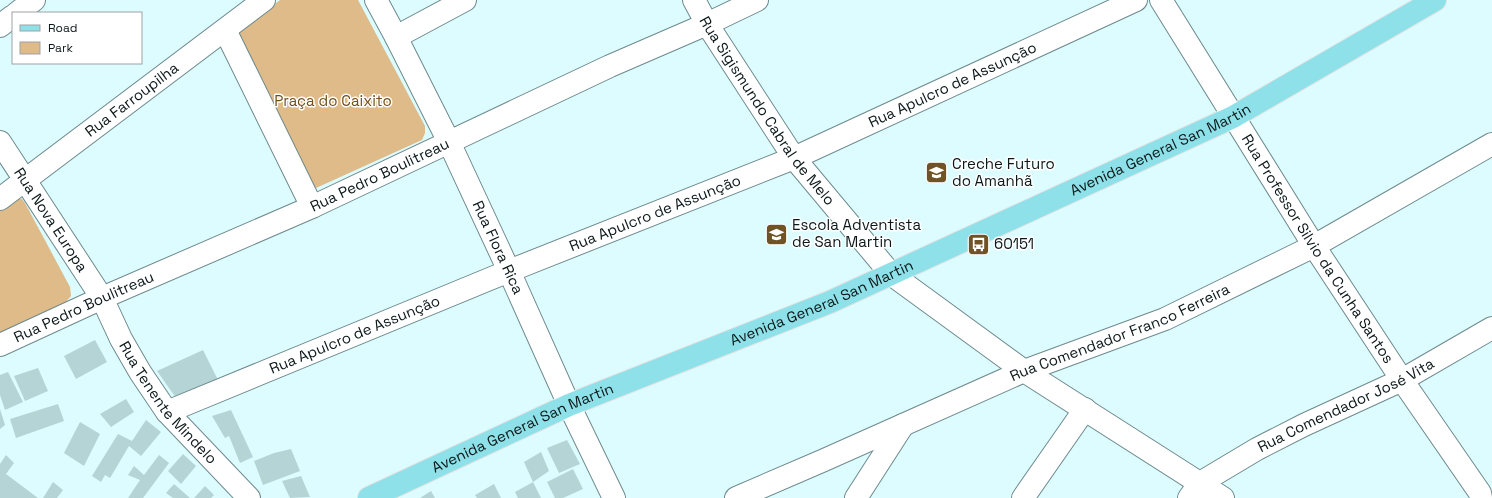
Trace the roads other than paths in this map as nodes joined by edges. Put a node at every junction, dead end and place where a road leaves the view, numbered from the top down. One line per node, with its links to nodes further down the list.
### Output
1 (34, 0): 10 (street)
2 (264, 0): 14 (street, Rua Farroupilha)
3 (376, 0): 15 (street, Rua Flora Rica)
4 (465, 0): 15 (street)
5 (694, 0): 12 (street, Rua Sigismundo Cabral de Melo)
6 (757, 0): 12 (street, Rua Pedro Boulitreau)
7 (1136, 0): 20 (street, Rua Apulcro de Assunção)
8 (1161, 0): 16 (street, Rua Professor Silvio da Cunha Santos)
9 (1435, 0): 16 (main road, Avenida General San Martin)
10 (18, 12)
11 (12, 17): 13 (street)
12 (707, 24): 18 (street, Rua Pedro Boulitreau); 20 (street, Rua Sigismundo Cabral de Melo)
13 (0, 26)
14 (225, 30): 21 (street, Rua Farroupilha); 23 (street)
15 (396, 37): 18 (street, Rua Flora Rica)
16 (1233, 117): 24 (street, Rua Professor Silvio da Cunha Santos); 26 (main road, Avenida General San Martin)
17 (0, 142): 21 (street, Rua Nova Europa)
18 (449, 142): 23 (street, Rua Pedro Boulitreau); 25 (street, Rua Flora Rica)
19 (1492, 144): 24 (street, Rua Comendador Franco Ferreira)
20 (794, 158): 25 (street, Rua Apulcro de Assunção); 26 (street, Rua Sigismundo Cabral de Melo)
21 (26, 179): 22 (street, Rua Farroupilha); 27 (street, Rua Nova Europa)
22 (0, 200)
23 (312, 207): 27 (street, Rua Pedro Boulitreau)
24 (1314, 246): 30 (street, Rua Comendador Franco Ferreira); 31 (street, Rua Professor Silvio da Cunha Santos)
25 (509, 271): 32 (street, Rua Flora Rica); 34 (street, Rua Apulcro de Assunção)
26 (891, 274): 30 (street, Rua Sigismundo Cabral de Melo); 32 (main road, Avenida General San Martin)
27 (102, 298): 29 (street, Rua Pedro Boulitreau); 34 (street, Rua Tenente Mindelo)
28 (1492, 328): 31 (street, Rua Comendador José Vita)
29 (0, 345)
30 (1024, 371): 33 (street, Rua Sigismundo Cabral de Melo); 35 (street, Rua Comendador Franco Ferreira)
31 (1402, 380): 36 (street, Rua Comendador José Vita); 37 (street, Rua Professor Silvio da Cunha Santos)
32 (569, 405): 39 (main road, Avenida General San Martin); 40 (street, Rua Flora Rica)
33 (1085, 409): 36 (street, Rua Sigismundo Cabral de Melo); 43 (street)
34 (167, 412): 38 (street, Rua Tenente Mindelo)
35 (902, 425): 41 (street, Rua Comendador Franco Ferreira); 42 (street)
36 (1195, 490): 44 (street, Rua Sigismundo Cabral de Melo)
37 (1481, 494)
38 (249, 498)
39 (369, 498)
40 (614, 498)
41 (736, 498)
42 (856, 498)
43 (1023, 498)
44 (1223, 498)

